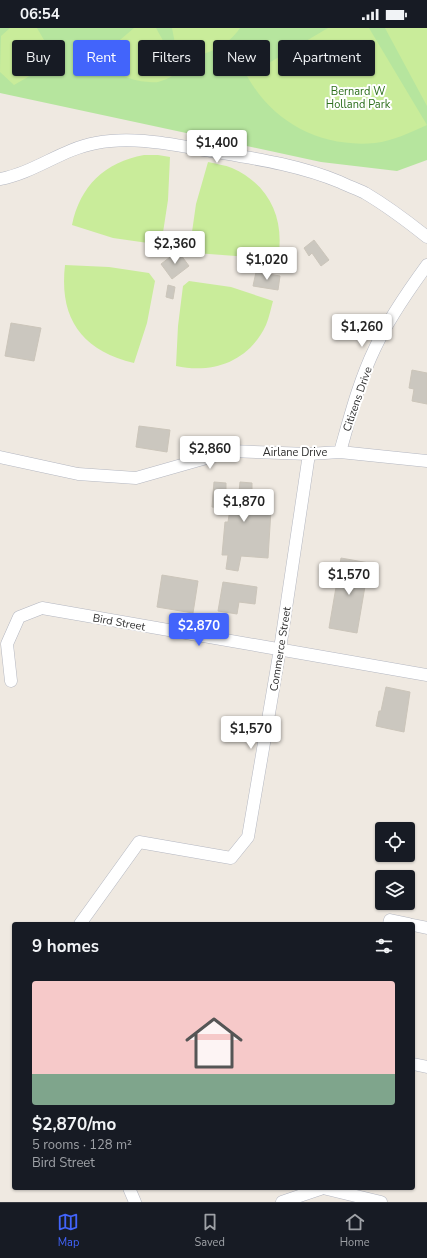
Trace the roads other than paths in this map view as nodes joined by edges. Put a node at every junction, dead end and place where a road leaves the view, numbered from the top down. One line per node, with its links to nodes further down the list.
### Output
1 (0, 179): 2 (street)
2 (427, 237)
3 (427, 265): 4 (street, Citizens Drive)
4 (340, 452): 5 (street, Airlane Drive); 7 (street, Airlane Drive)
5 (309, 454): 6 (street, Airlane Drive); 8 (street, Commerce Street)
6 (0, 457)
7 (427, 461)
8 (280, 649): 9 (street, Bird Street); 10 (street, Bird Street); 11 (street, Commerce Street)
9 (427, 675)
10 (11, 681)
11 (81, 922)
12 (390, 922): 13 (street)
13 (400, 922)
14 (415, 925): 15 (street)
15 (427, 928)
16 (415, 1064): 17 (street)
17 (427, 1067)
18 (130, 1190): 21 (street)
19 (318, 1190): 22 (street)
20 (332, 1190): 23 (street)
21 (135, 1202)
22 (282, 1202)
23 (377, 1202)

